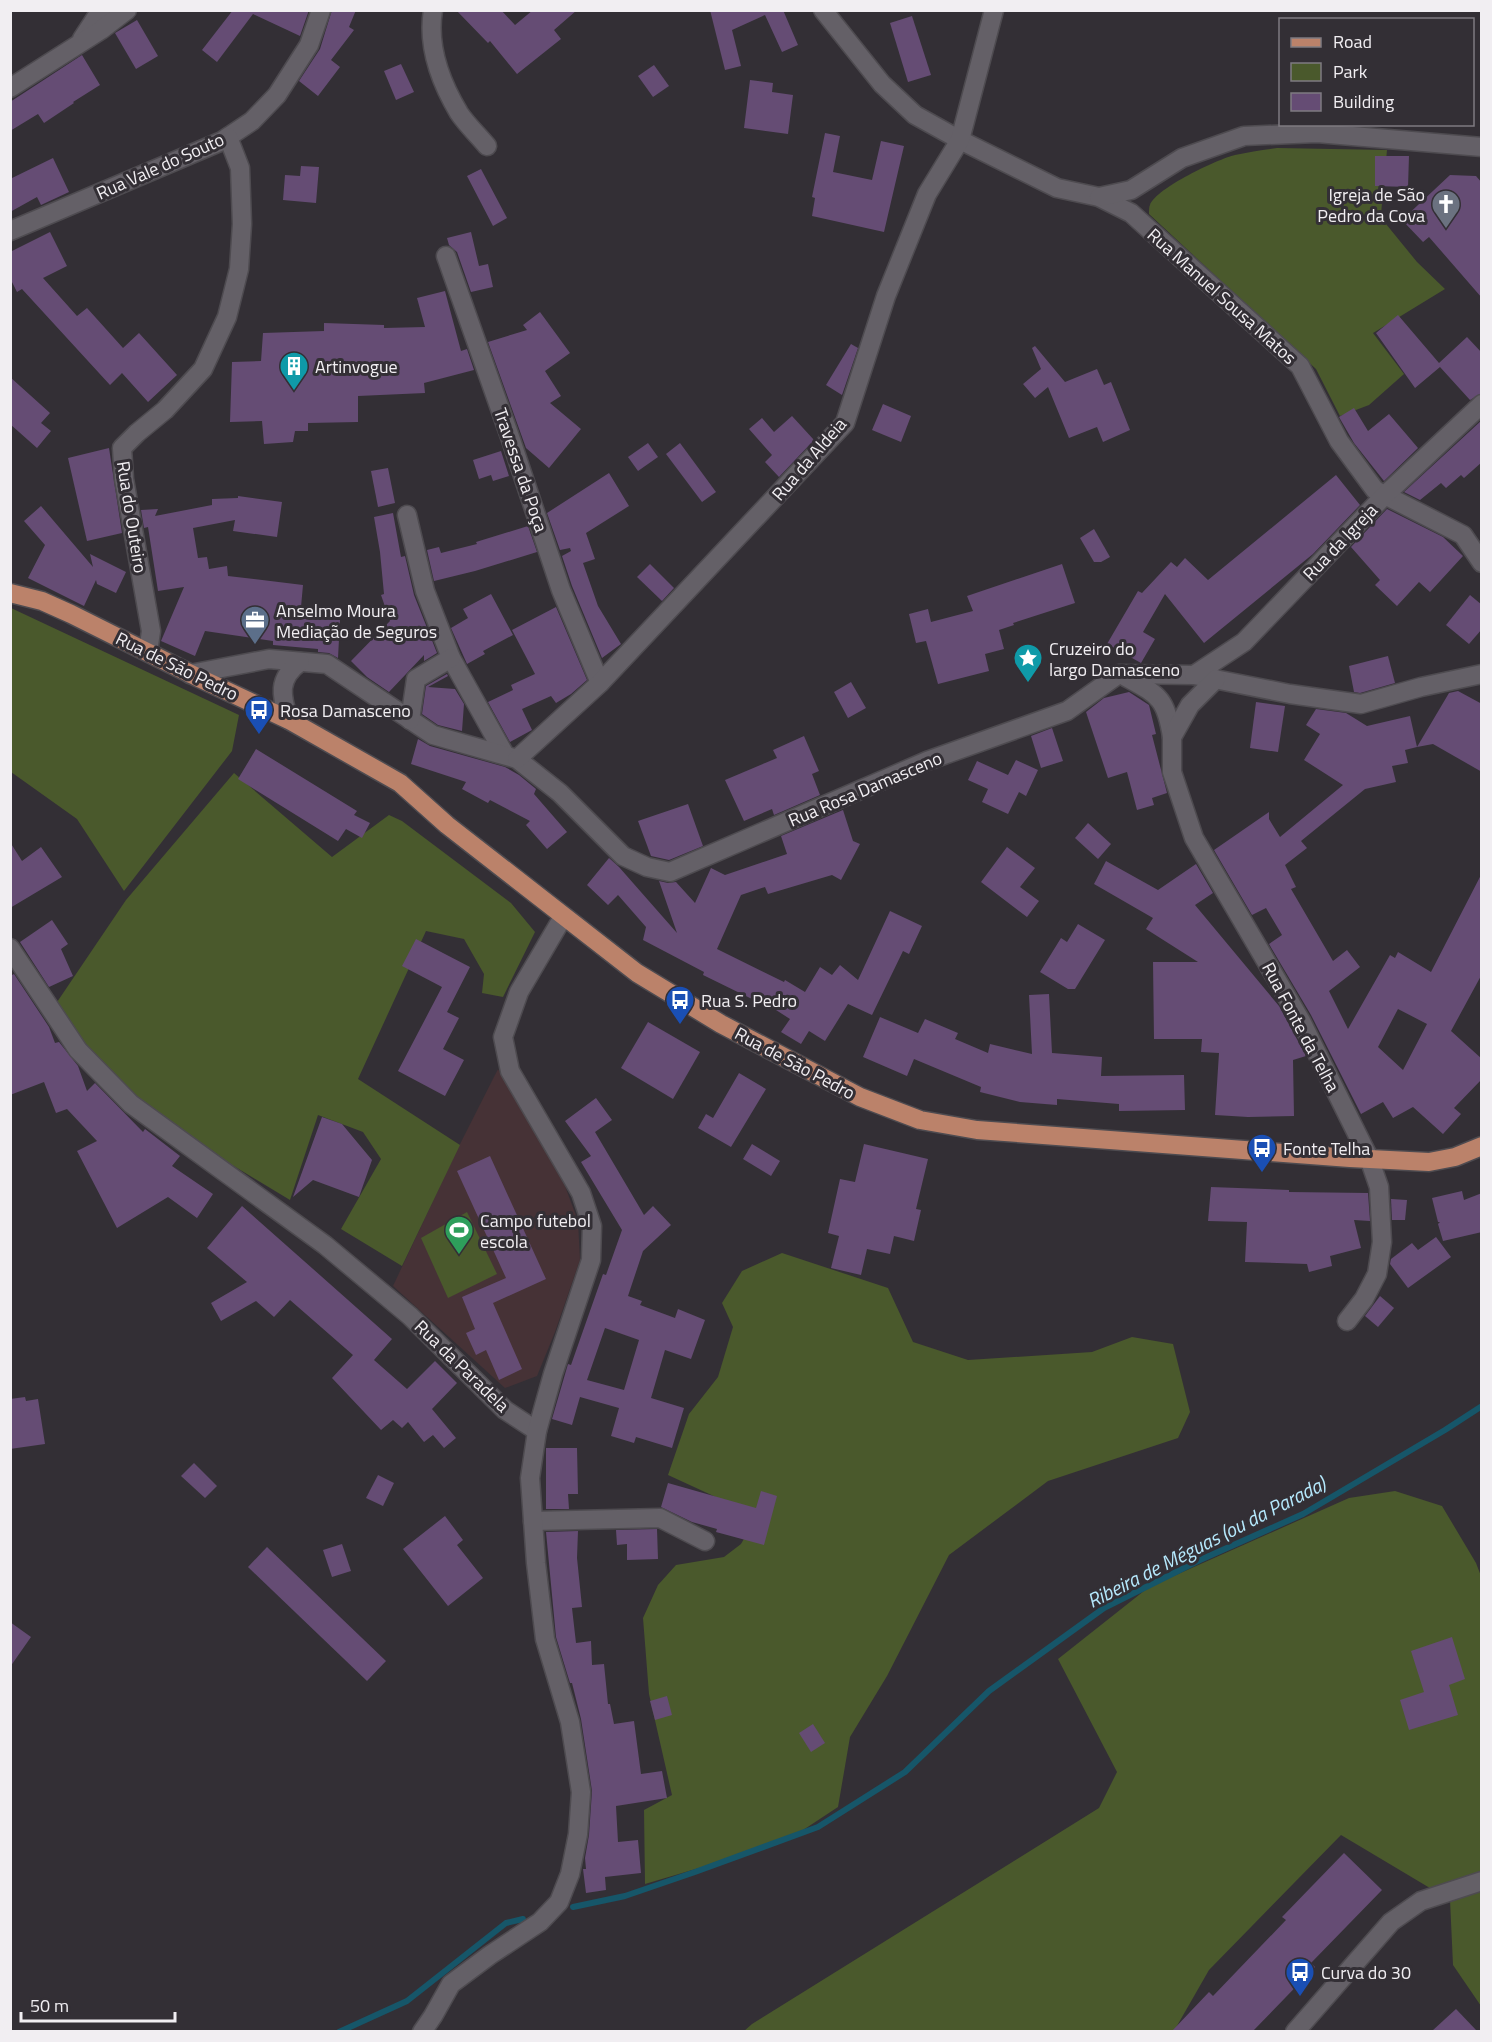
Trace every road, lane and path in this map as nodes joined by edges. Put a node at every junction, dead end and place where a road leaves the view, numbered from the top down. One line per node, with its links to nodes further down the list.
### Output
1 (101, 10): 7 (street)
2 (127, 10): 7 (street)
3 (321, 10): 9 (street, Rua Vale do Souto)
4 (433, 10): 11 (street)
5 (823, 10): 10 (street, Rua Manuel Sousa Matos)
6 (994, 10): 10 (street, Rua da Aldeia)
7 (78, 45): 8 (street)
8 (10, 88)
9 (228, 137): 14 (street, Rua Vale do Souto); 21 (street, Rua do Outeiro)
10 (960, 140): 13 (street, Rua Manuel Sousa Matos); 29 (street, Rua da Aldeia)
11 (487, 146)
12 (1482, 147): 13 (street)
13 (1098, 197): 17 (street, Rua Manuel Sousa Matos)
14 (10, 231)
15 (446, 256): 29 (street, Travessa da Poça)
16 (1482, 404): 17 (street, Rua da Igreja)
17 (1385, 495): 19 (street, Rua Manuel Sousa Matos); 27 (street, Rua da Igreja)
18 (407, 515): 22 (street)
19 (1482, 563)
20 (10, 593): 21 (main road, Rua de São Pedro)
21 (148, 652): 24 (main road, Rua de São Pedro)
22 (452, 658): 31 (street); 33 (street)
23 (300, 662): 24 (street, Rua Rosa Damasceno); 30 (street); 31 (street, Rua Rosa Damasceno)
24 (190, 674): 30 (main road, Rua de São Pedro)
25 (1119, 674): 27 (street); 32 (street, Rua Fonte da Telha); 33 (street, Rua Rosa Damasceno)
26 (1482, 674): 28 (street)
27 (1194, 675): 28 (street)
28 (1216, 679): 32 (street, Rua Fonte da Telha)
29 (600, 683): 33 (street, Rua da Aldeia)
30 (289, 720): 34 (main road, Rua de São Pedro)
31 (410, 720): 33 (street, Rua Rosa Damasceno)
32 (1172, 737): 37 (street, Rua Fonte da Telha)
33 (511, 757)
34 (563, 917): 37 (main road, Rua de São Pedro); 39 (street)
35 (10, 948): 39 (street, Rua da Paradela)
36 (1482, 1146): 37 (main road, Rua de São Pedro)
37 (1369, 1158): 38 (street, Rua Fonte da Telha)
38 (1347, 1321)
39 (537, 1431): 40 (street)
40 (533, 1521): 41 (street); 43 (street)
41 (705, 1541)
42 (1482, 1881): 44 (street)
43 (422, 2031)
44 (1295, 2031)

